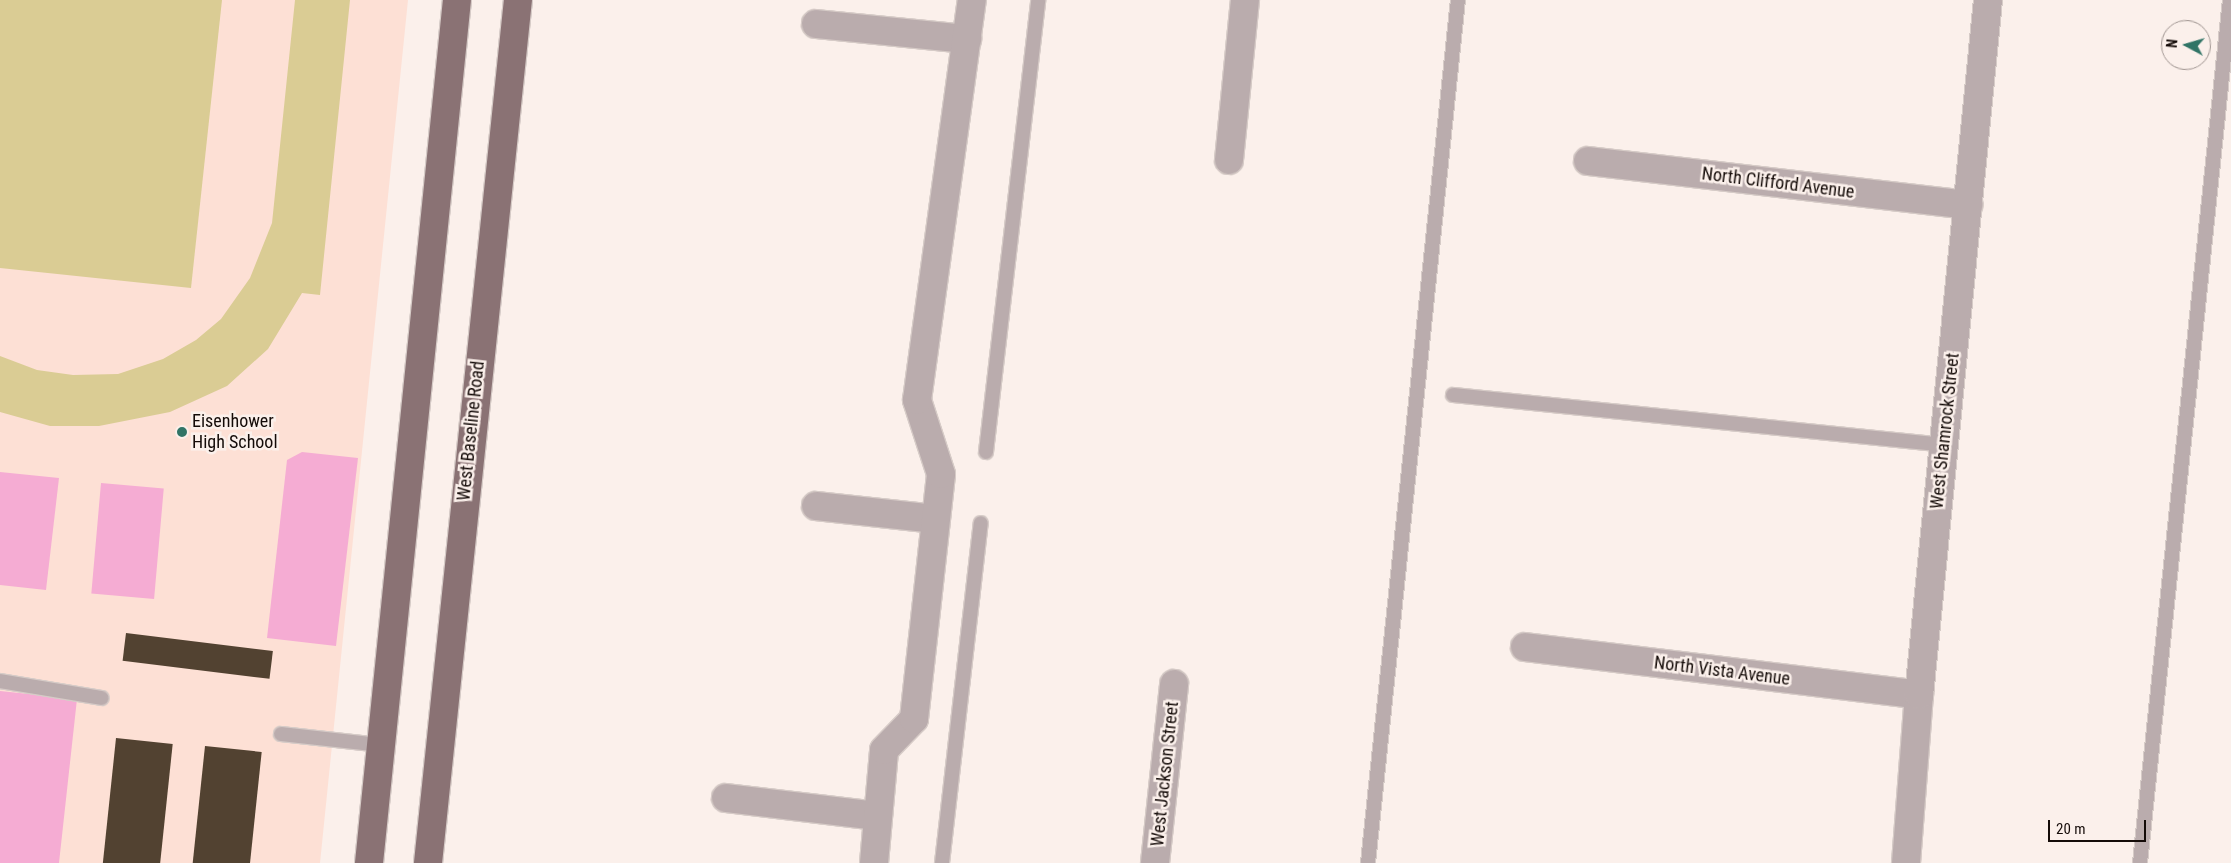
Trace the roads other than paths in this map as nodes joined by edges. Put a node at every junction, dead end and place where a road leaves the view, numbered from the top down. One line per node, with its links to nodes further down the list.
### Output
1 (458, 0): 26 (main road)
2 (518, 0): 30 (main road, West Baseline Road)
3 (972, 0): 10 (street)
4 (1038, 0): 16 (lane)
5 (1245, 0): 11 (street)
6 (1458, 0): 34 (lane)
7 (1988, 0): 13 (street, West Shamrock Street)
8 (2230, 0): 36 (lane)
9 (816, 24): 10 (street)
10 (967, 38): 18 (street)
11 (1228, 160)
12 (1588, 161): 13 (street, North Clifford Avenue)
13 (1968, 205): 15 (street, West Shamrock Street)
14 (1453, 395): 15 (lane)
15 (1944, 445): 23 (street, West Shamrock Street)
16 (986, 452)
17 (816, 506): 18 (street)
18 (935, 519): 28 (street)
19 (981, 523): 32 (lane)
20 (1525, 647): 23 (street, North Vista Avenue)
21 (0, 681): 24 (lane)
22 (1174, 684): 33 (street, West Jackson Street)
23 (1919, 695): 35 (street, West Shamrock Street)
24 (102, 698)
25 (281, 734): 26 (lane)
26 (381, 745): 29 (main road)
27 (726, 798): 28 (street)
28 (878, 816): 31 (street)
29 (369, 863)
30 (428, 863)
31 (874, 863)
32 (942, 863)
33 (1155, 863)
34 (1368, 863)
35 (1906, 863)
36 (2140, 863)

